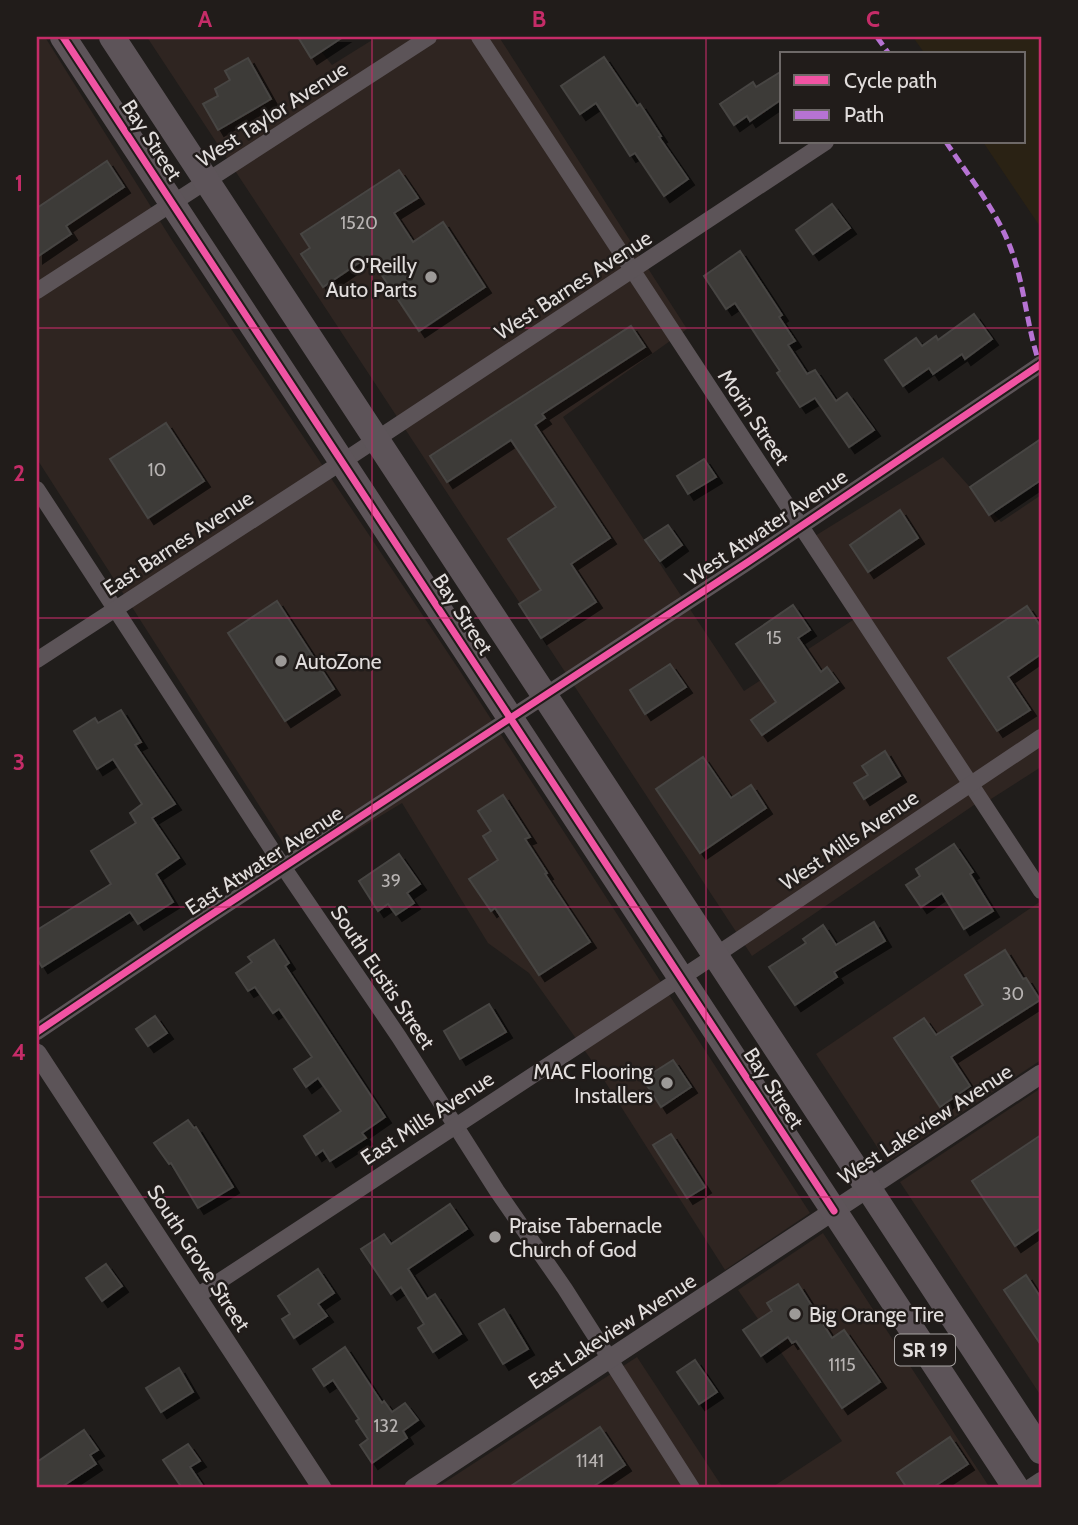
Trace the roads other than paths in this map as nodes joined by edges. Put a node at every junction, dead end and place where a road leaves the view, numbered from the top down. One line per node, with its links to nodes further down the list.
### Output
1 (63, 37): 7 (main road, Bay Street / SR 19)
2 (112, 37): 6 (main road, Bay Street / SR 19)
3 (429, 37): 6 (street, West Taylor Avenue)
4 (479, 37): 8 (street, Morin Street)
5 (823, 144): 8 (street, West Barnes Avenue)
6 (206, 181): 7 (street, West Taylor Avenue); 11 (main road, Bay Street / SR 19)
7 (172, 203): 9 (street, West Taylor Avenue); 12 (main road, Bay Street / SR 19)
8 (632, 271): 11 (street, West Barnes Avenue); 14 (street, Morin Street)
9 (37, 291)
10 (1041, 364): 14 (street, West Atwater Avenue)
11 (376, 439): 12 (street, West Barnes Avenue); 17 (main road, Bay Street / SR 19)
12 (342, 462): 15 (street, East Barnes Avenue); 18 (main road, Bay Street / SR 19)
13 (37, 489): 15 (street, South Eustis Street)
14 (800, 525): 17 (street, West Atwater Avenue); 20 (street, Morin Street)
15 (114, 608): 16 (street, East Barnes Avenue); 21 (street, South Eustis Street)
16 (37, 660)
17 (545, 696): 18 (street, West Atwater Avenue); 23 (main road, Bay Street / SR 19)
18 (511, 719): 21 (street, East Atwater Avenue); 24 (main road, Bay Street / SR 19)
19 (1041, 737): 20 (street, West Mills Avenue)
20 (972, 783): 22 (street, Morin Street); 23 (street, West Mills Avenue)
21 (284, 868): 25 (street, East Atwater Avenue); 28 (street, South Eustis Street)
22 (1041, 891)
23 (716, 955): 24 (street, West Mills Avenue); 29 (main road, Bay Street / SR 19)
24 (681, 978): 28 (street, East Mills Avenue); 30 (main road, Bay Street / SR 19)
25 (37, 1032)
26 (37, 1053): 31 (street, South Grove Street)
27 (1041, 1074): 29 (street, West Lakeview Avenue)
28 (455, 1125): 31 (street, East Mills Avenue); 32 (street, South Eustis Street)
29 (868, 1189): 30 (street, West Lakeview Avenue); 33 (main road, Bay Street / SR 19)
30 (834, 1211): 32 (street, East Lakeview Avenue); 38 (main road, Bay Street / SR 19)
31 (197, 1296): 35 (street, South Grove Street)
32 (611, 1360): 36 (street, East Lakeview Avenue); 37 (street, South Eustis Street)
33 (1041, 1451)
34 (1041, 1480): 39 (street)
35 (323, 1488)
36 (414, 1488)
37 (692, 1488)
38 (1016, 1488)
39 (1029, 1488)

